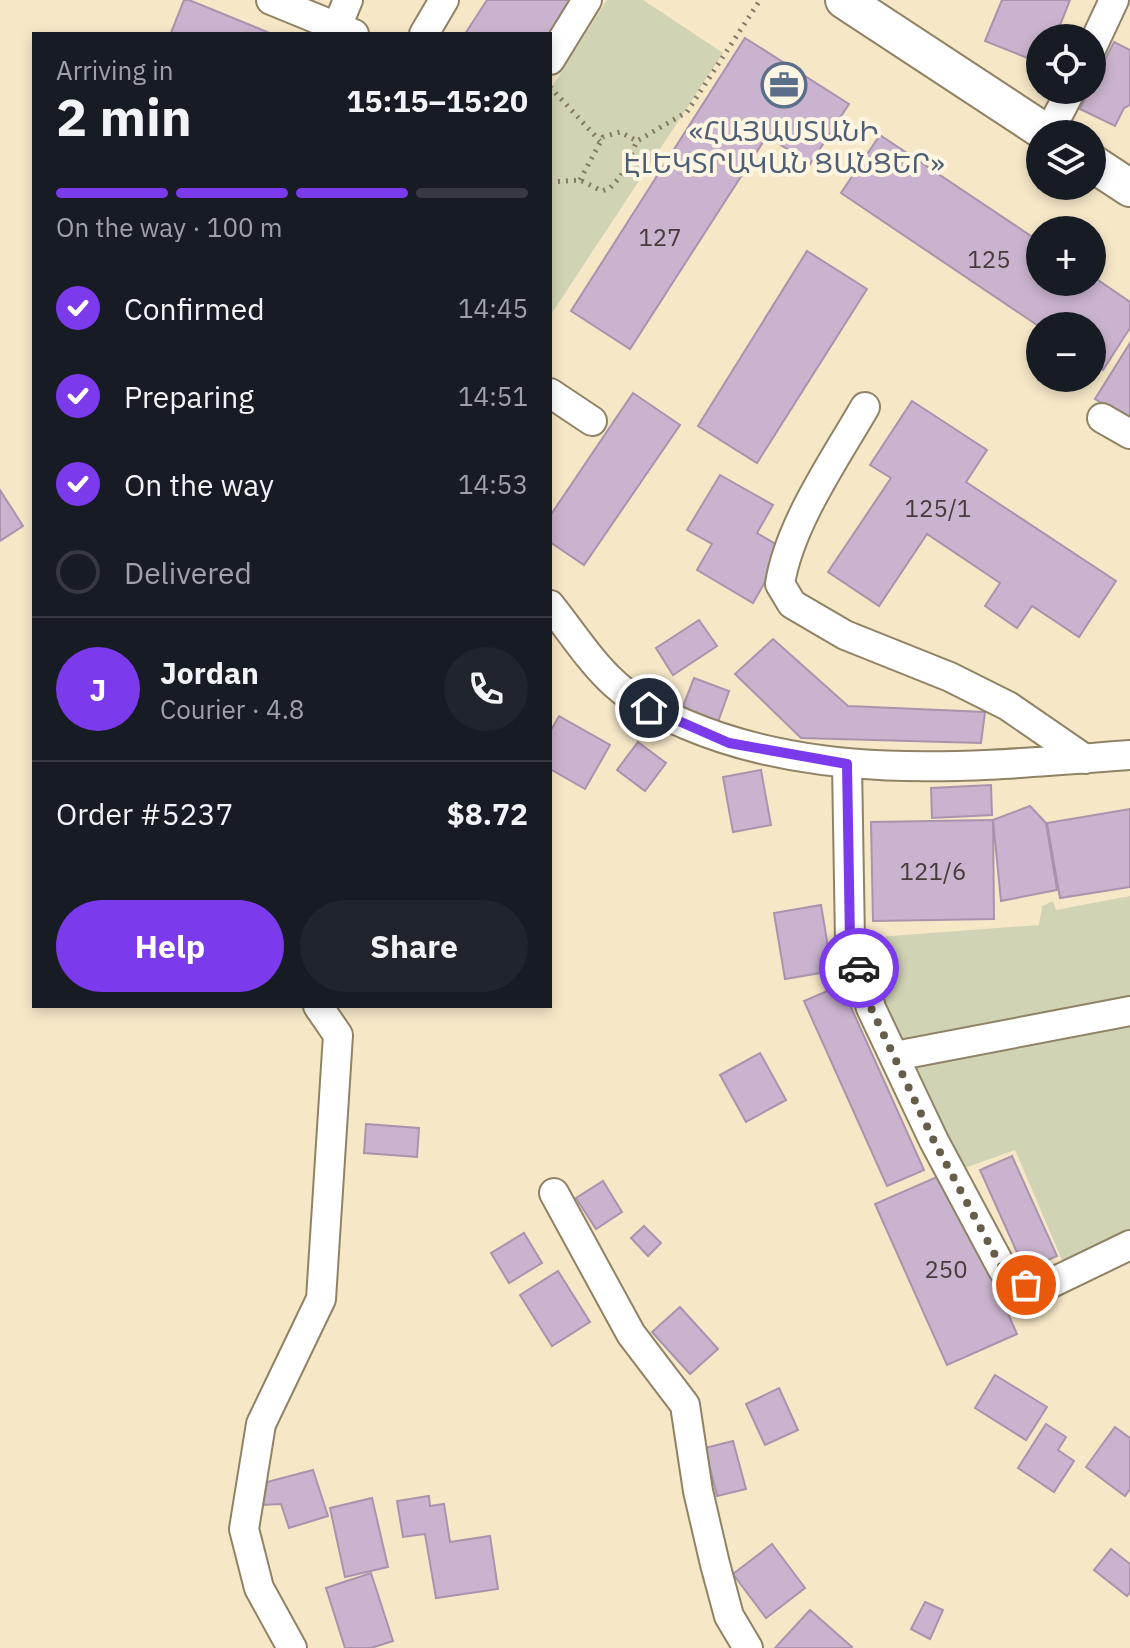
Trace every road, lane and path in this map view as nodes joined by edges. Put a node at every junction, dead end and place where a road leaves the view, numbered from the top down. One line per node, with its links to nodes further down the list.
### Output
1 (271, 0): 9 (street)
2 (348, 0): 9 (street)
3 (444, 0): 10 (street)
4 (587, 0): 11 (street)
5 (760, 0): 15 (path)
6 (844, 0): 13 (main road)
7 (1114, 0): 8 (street)
8 (1103, 24)
9 (342, 32)
10 (425, 32)
11 (552, 57)
12 (552, 89): 14 (path)
13 (1027, 120)
14 (600, 141): 15 (path); 17 (path)
15 (637, 141): 17 (path)
16 (1106, 172): 19 (main road)
17 (580, 180): 18 (path)
18 (552, 182)
19 (1130, 188)
20 (552, 394): 23 (street)
21 (865, 407): 27 (street)
22 (1102, 418): 24 (street)
23 (592, 421)
24 (1130, 434)
25 (552, 607): 28 (street)
26 (1130, 755): 27 (street)
27 (1085, 759): 28 (street)
28 (847, 764): 31 (street)
29 (319, 1008): 34 (street)
30 (1130, 1011): 31 (street)
31 (895, 1056): 33 (street)
32 (554, 1193): 35 (street)
33 (1130, 1245)
34 (292, 1648)
35 (748, 1648)

